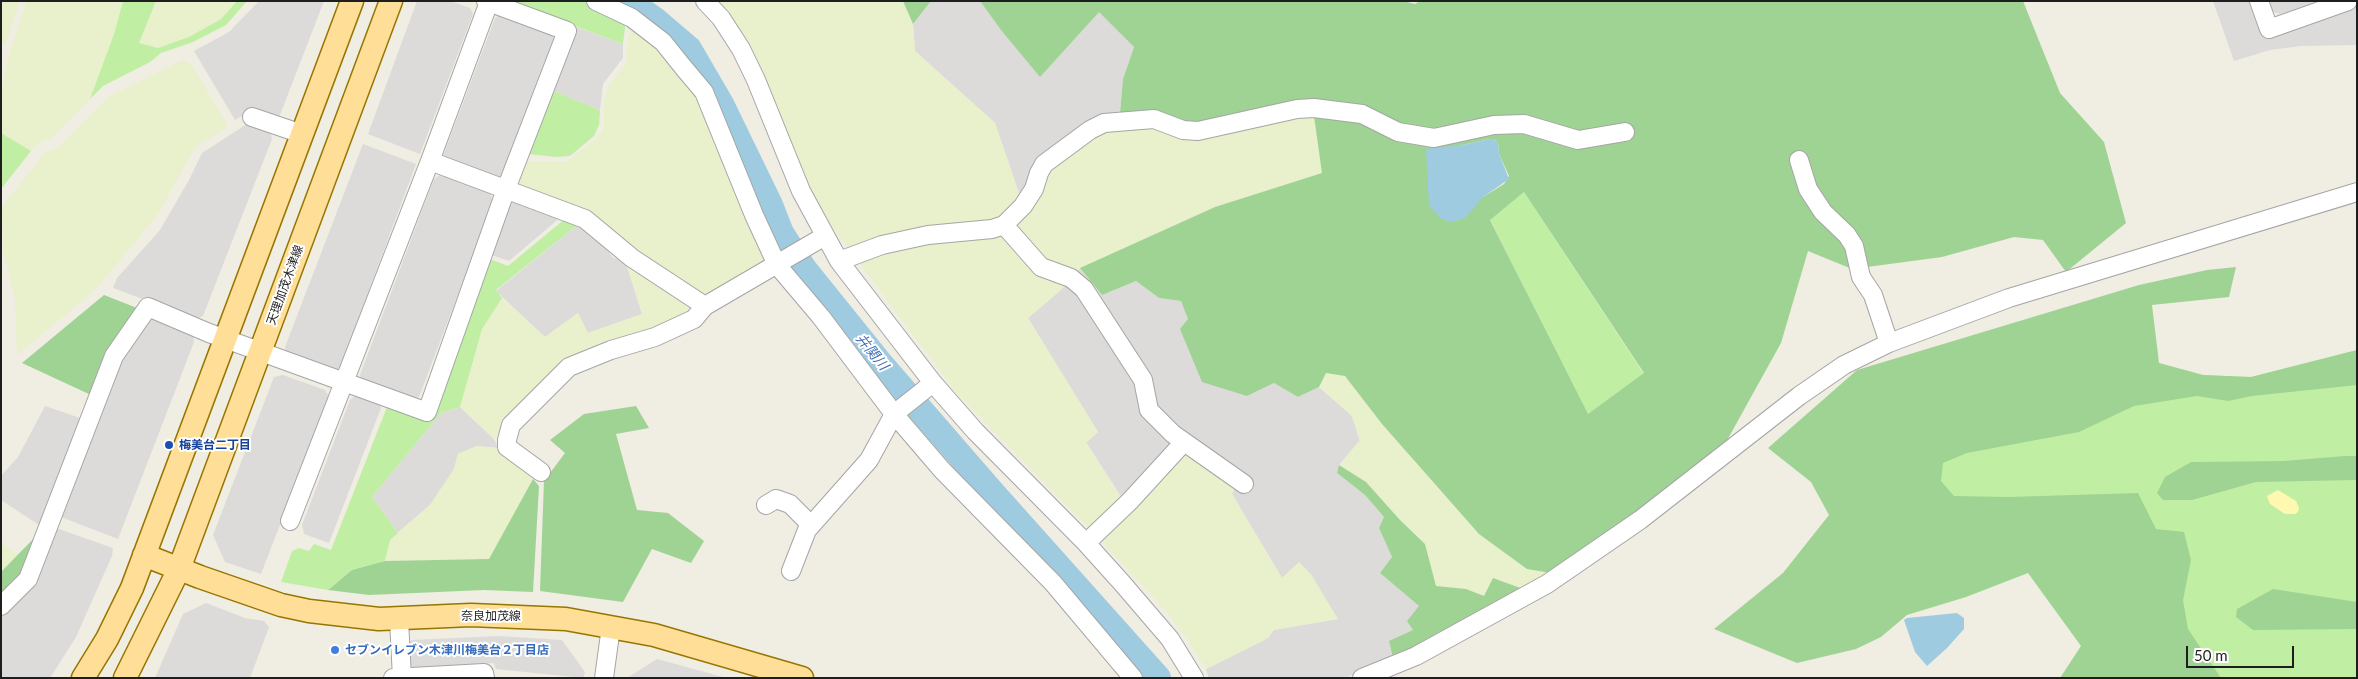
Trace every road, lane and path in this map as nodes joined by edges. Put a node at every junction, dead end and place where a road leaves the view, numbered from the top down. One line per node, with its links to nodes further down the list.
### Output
1 (352, 1): 10 (main road)
2 (391, 1): 22 (main road, 天理加茂木津線)
3 (596, 1): 18 (street)
4 (705, 1): 16 (street)
5 (2259, 1): 6 (street)
6 (2348, 1)
7 (488, 2): 12 (street); 13 (street)
8 (252, 117): 10 (street)
9 (1625, 132): 15 (street)
10 (302, 134): 20 (main road)
11 (1799, 160): 21 (street)
12 (430, 161): 13 (street); 23 (street)
13 (506, 189): 19 (street); 23 (street)
14 (2357, 192): 21 (street)
15 (1004, 225): 17 (street); 26 (street)
16 (819, 240): 17 (street); 18 (street)
17 (839, 261): 24 (street)
18 (777, 265): 19 (street); 25 (street)
19 (705, 306): 27 (street)
20 (225, 339): 22 (street); 33 (main road); 36 (street)
21 (1889, 343): 48 (street)
22 (261, 351): 23 (street); 34 (main road, 天理加茂木津線)
23 (346, 381): 30 (street)
24 (933, 383): 25 (street); 32 (street)
25 (894, 414): 31 (street); 46 (street)
26 (1184, 442): 28 (street); 32 (street)
27 (541, 472)
28 (1244, 484)
29 (766, 505): 31 (street)
30 (290, 521)
31 (811, 525): 35 (street)
32 (1086, 543): 47 (street)
33 (144, 554): 34 (main road, 奈良加茂線); 39 (main road)
34 (179, 569): 37 (main road, 奈良加茂線); 40 (main road)
35 (790, 571)
36 (1, 606)
37 (399, 620): 38 (main road, 奈良加茂線); 42 (street)
38 (611, 628): 44 (street); 45 (main road, 奈良加茂線)
39 (83, 678)
40 (125, 678)
41 (393, 678): 42 (street)
42 (402, 678): 43 (street)
43 (485, 678)
44 (604, 678)
45 (802, 678)
46 (1133, 678)
47 (1194, 678)
48 (1362, 678)

